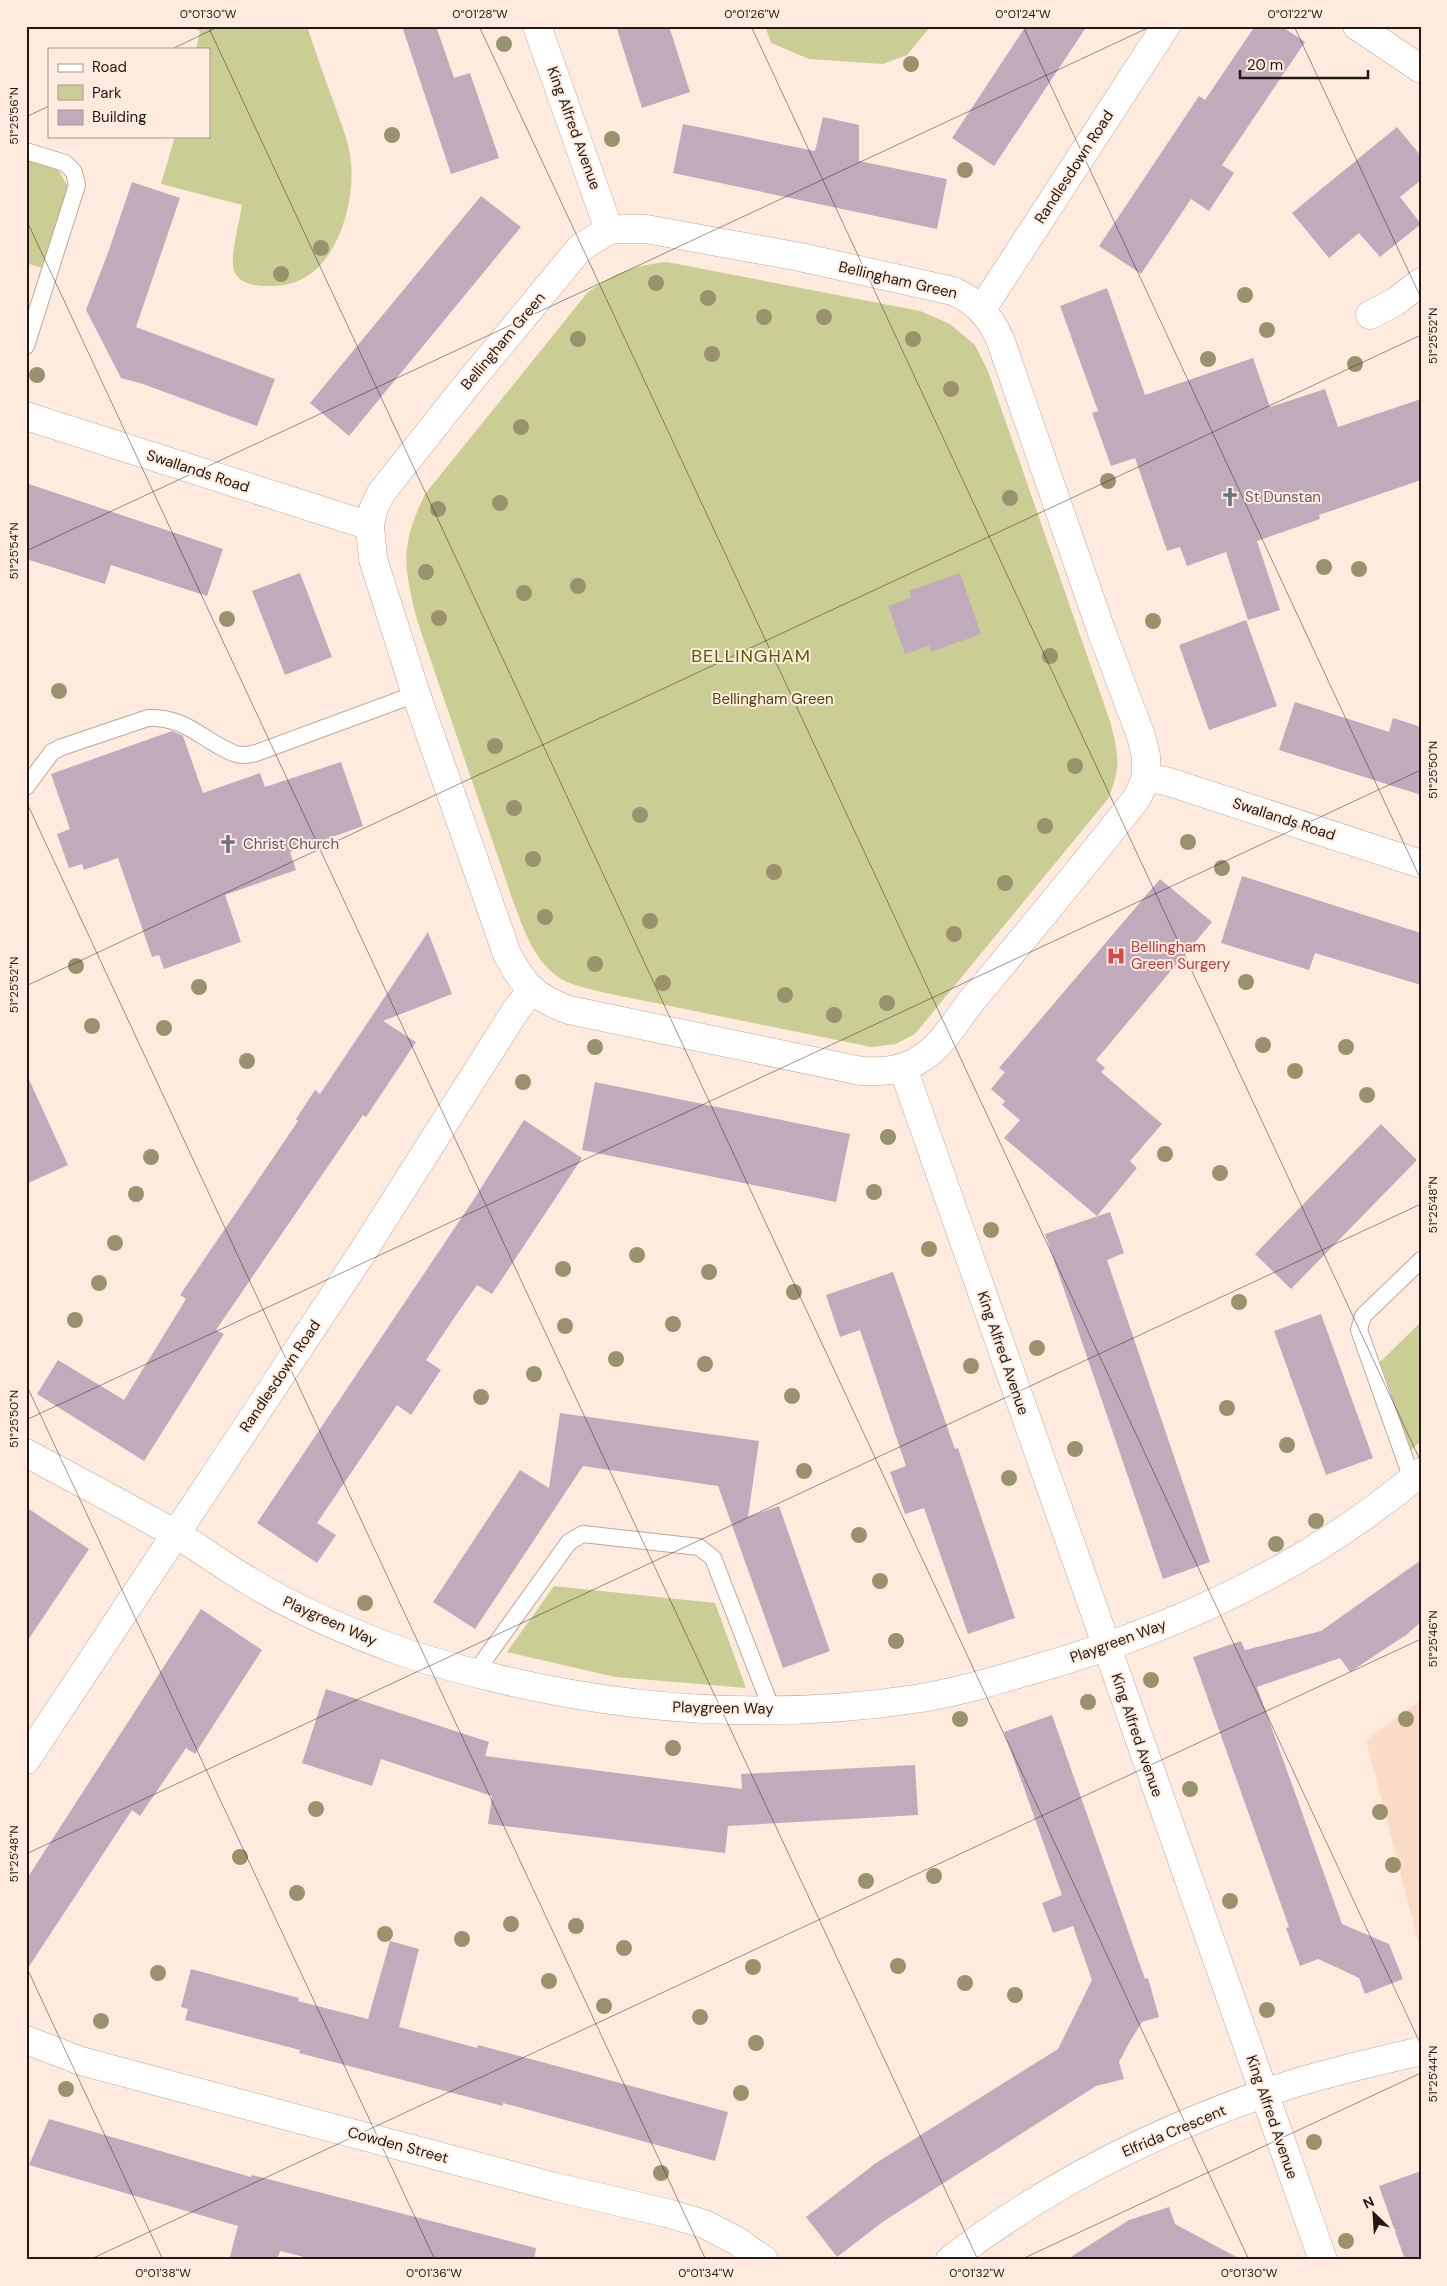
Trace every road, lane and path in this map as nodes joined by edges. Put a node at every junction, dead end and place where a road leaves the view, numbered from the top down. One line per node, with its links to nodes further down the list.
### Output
1 (537, 26): 6 (street, King Alfred Avenue)
2 (1166, 26): 8 (street, Randlesdown Road)
3 (1357, 26): 4 (street)
4 (1421, 69)
5 (26, 151): 10 (lane)
6 (609, 230): 8 (street, Bellingham Green); 12 (street, Bellingham Green)
7 (1421, 282): 9 (street)
8 (982, 309): 14 (street, Bellingham Green)
9 (1370, 315)
10 (26, 346)
11 (26, 416): 12 (street, Swallands Road)
12 (370, 526): 13 (street, Bellingham Green)
13 (416, 694): 15 (lane); 17 (street, Bellingham Green)
14 (1146, 778): 16 (street, Swallands Road); 18 (street, Bellingham Green)
15 (26, 787)
16 (1421, 864)
17 (532, 990): 18 (street, Bellingham Green); 22 (street, Randlesdown Road)
18 (903, 1068): 23 (street, King Alfred Avenue)
19 (1421, 1260): 21 (lane)
20 (26, 1453): 22 (street, Playgreen Way)
21 (1417, 1476): 23 (street, Playgreen Way)
22 (175, 1534): 24 (street, Playgreen Way); 26 (street, Randlesdown Road)
23 (1106, 1647): 25 (street, Playgreen Way); 29 (street, King Alfred Avenue)
24 (475, 1673): 25 (street, Playgreen Way); 25 (lane)
25 (772, 1710)
26 (26, 1760)
27 (26, 2040): 30 (street, Cowden Street)
28 (1421, 2051): 29 (street, Elfrida Crescent)
29 (1265, 2093): 31 (street, Elfrida Crescent); 32 (street, King Alfred Avenue)
30 (764, 2260)
31 (950, 2260)
32 (1323, 2260)

